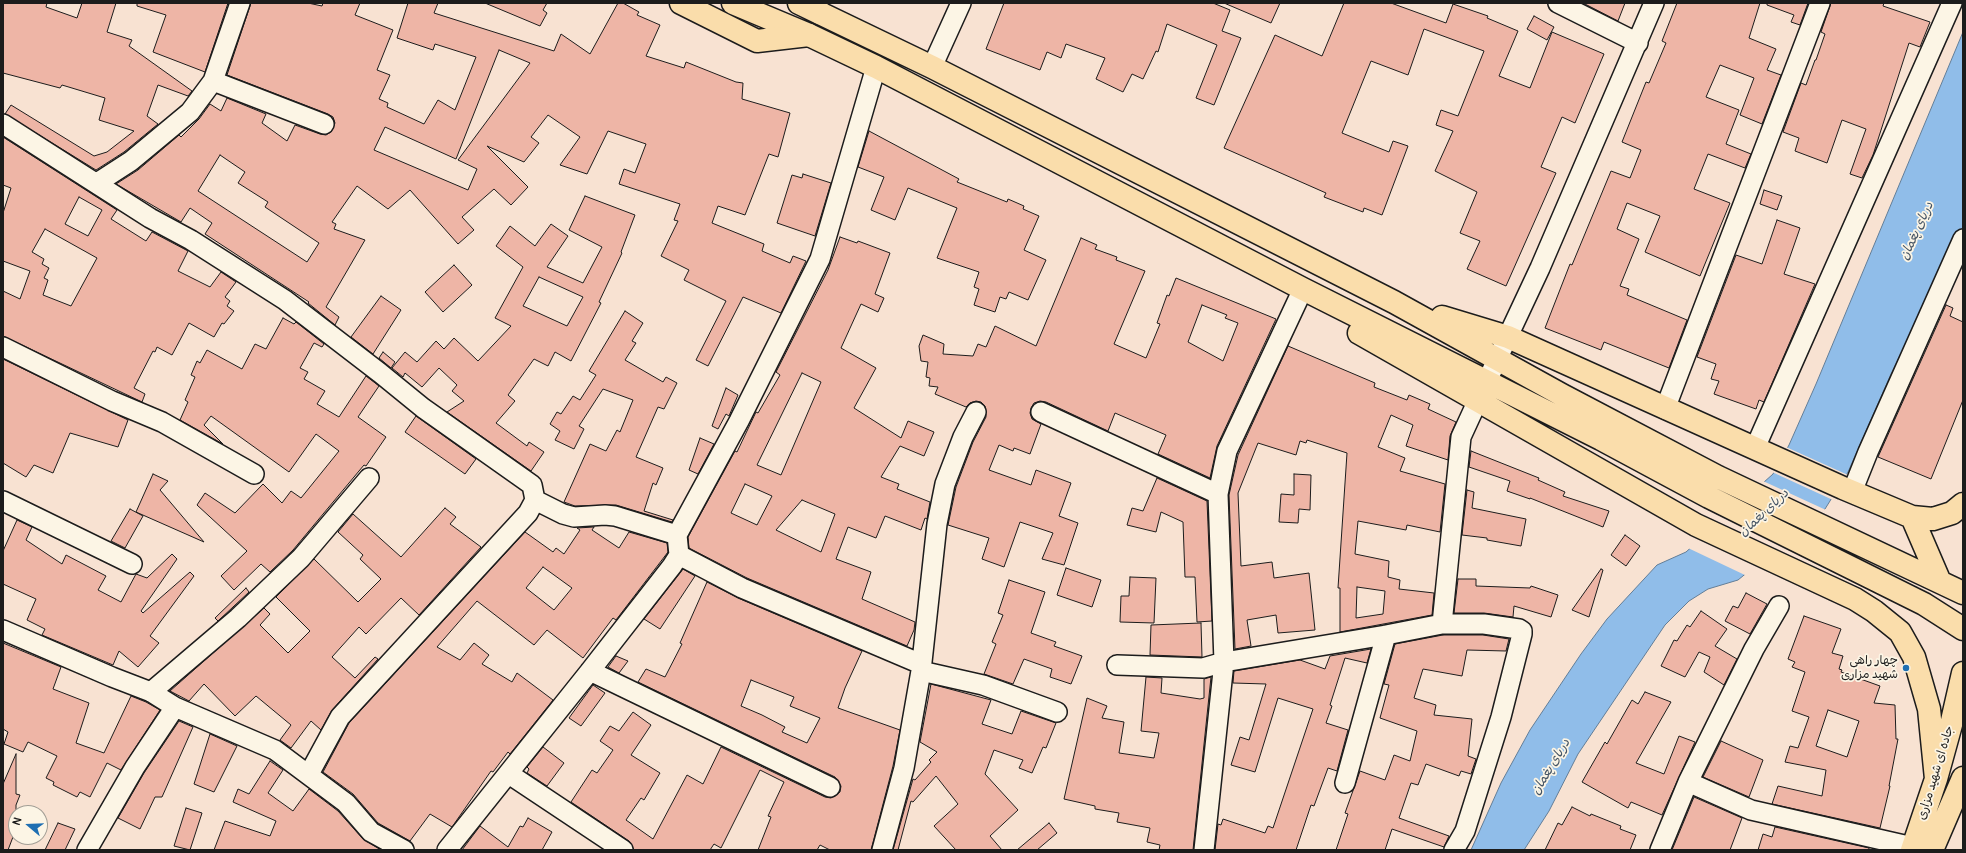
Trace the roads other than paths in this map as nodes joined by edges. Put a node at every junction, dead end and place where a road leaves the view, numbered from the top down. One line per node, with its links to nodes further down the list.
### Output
1 (240, 3): 15 (street)
2 (681, 3): 11 (main road)
3 (734, 3): 11 (main road)
4 (799, 3): 10 (main road)
5 (961, 3): 13 (street)
6 (1558, 3): 12 (street)
7 (1654, 3): 12 (street)
8 (1820, 3): 29 (street)
9 (1952, 3): 32 (street)
10 (816, 8): 13 (main road)
11 (809, 35): 14 (main road)
12 (1638, 43): 24 (street)
13 (932, 67): 19 (main road)
14 (876, 68): 20 (main road); 41 (street)
15 (213, 81): 17 (street); 18 (street)
16 (3, 124): 18 (street)
17 (324, 124)
18 (97, 183): 37 (street)
19 (1172, 189): 20 (main road); 23 (main road)
20 (1155, 212): 22 (main road)
21 (1963, 239): 35 (street)
22 (1303, 289): 27 (main road); 28 (main road); 36 (street)
23 (1394, 302): 24 (main road); 26 (main road)
24 (1508, 337): 26 (street); 29 (main road)
25 (3, 347): 33 (street)
26 (1499, 358): 27 (street); 44 (main road)
27 (1487, 381): 48 (main road)
28 (1478, 400): 47 (street); 62 (main road)
29 (1665, 409): 32 (main road)
30 (976, 412): 53 (street)
31 (1041, 412): 36 (street)
32 (1764, 452): 35 (main road)
33 (254, 474)
34 (369, 478): 56 (street)
35 (1848, 490): 40 (main road)
36 (1218, 494): 51 (street)
37 (535, 500): 41 (street); 59 (street)
38 (3, 501): 43 (street)
39 (1963, 504): 40 (main road)
40 (1912, 517): 44 (main road)
41 (677, 535): 42 (street)
42 (679, 555): 53 (street); 54 (street)
43 (132, 564)
44 (1940, 582): 45 (main road)
45 (1963, 593)
46 (1779, 606): 63 (street)
47 (1442, 624): 50 (street); 73 (street)
48 (1963, 629)
49 (3, 630): 56 (street)
50 (1386, 635): 51 (street); 64 (street)
51 (1224, 662): 52 (street); 72 (street)
52 (1117, 665)
53 (921, 668): 58 (street); 71 (street)
54 (590, 671): 60 (street); 65 (street)
55 (1963, 672): 62 (main road, جاده ای شهید مزاری)
56 (152, 692): 57 (street)
57 (176, 707): 59 (street); 67 (street)
58 (1057, 712)
59 (309, 774): 68 (street)
60 (509, 774): 69 (street); 70 (street)
61 (1963, 778): 66 (main road, جاده ای شهید مزاری)
62 (1936, 779): 66 (main road, جاده ای شهید مزاری)
63 (1688, 782): 66 (street); 74 (street)
64 (1345, 783)
65 (830, 787)
66 (1919, 849)
67 (87, 850)
68 (404, 850)
69 (447, 850)
70 (622, 850)
71 (882, 850)
72 (1204, 850)
73 (1454, 850)
74 (1660, 850)

